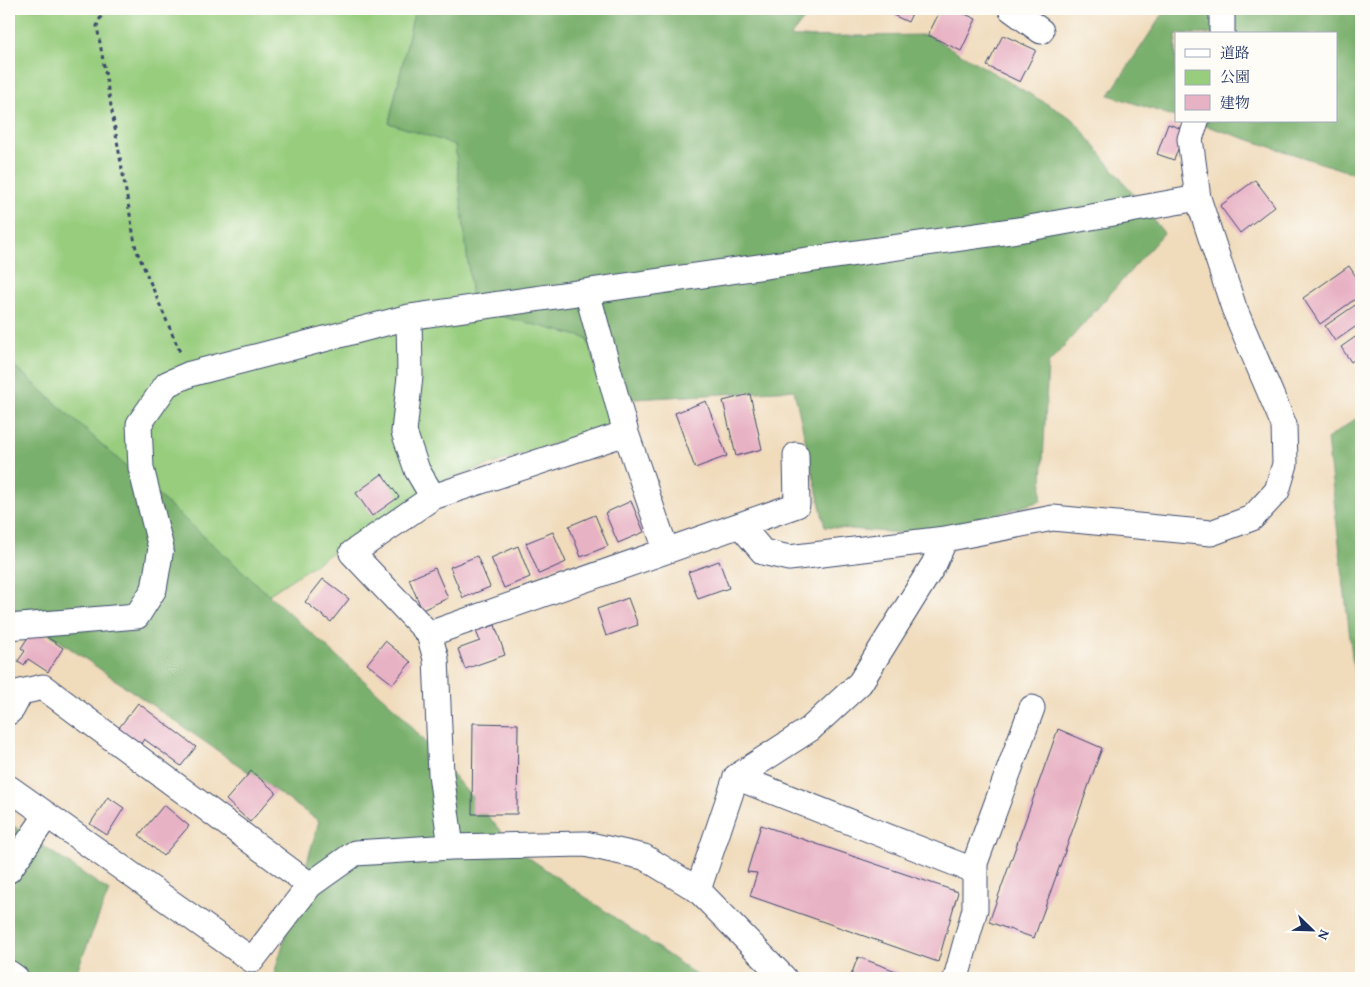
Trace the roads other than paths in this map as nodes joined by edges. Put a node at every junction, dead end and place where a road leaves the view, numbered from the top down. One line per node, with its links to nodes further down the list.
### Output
1 (1011, 9): 3 (street)
2 (1222, 9): 4 (street)
3 (1041, 31)
4 (1222, 32)
5 (1196, 122): 6 (street)
6 (1198, 198): 7 (street); 13 (street)
7 (586, 292): 8 (street); 9 (street)
8 (409, 317): 11 (street); 15 (street)
9 (626, 433): 11 (street); 14 (street)
10 (796, 455): 12 (street)
11 (433, 496): 16 (street)
12 (740, 525): 13 (street); 14 (street)
13 (945, 539): 19 (street)
14 (666, 550): 16 (street)
15 (9, 627)
16 (429, 634): 22 (street)
17 (1032, 708): 24 (street)
18 (9, 712): 25 (street)
19 (736, 777): 24 (street); 26 (street)
20 (9, 788): 21 (street)
21 (47, 815): 23 (street); 25 (street)
22 (451, 847): 25 (street); 26 (street)
23 (9, 870)
24 (975, 871): 30 (street)
25 (310, 885)
26 (698, 890): 29 (street)
27 (9, 973): 28 (street)
28 (16, 978)
29 (784, 978)
30 (956, 978)

